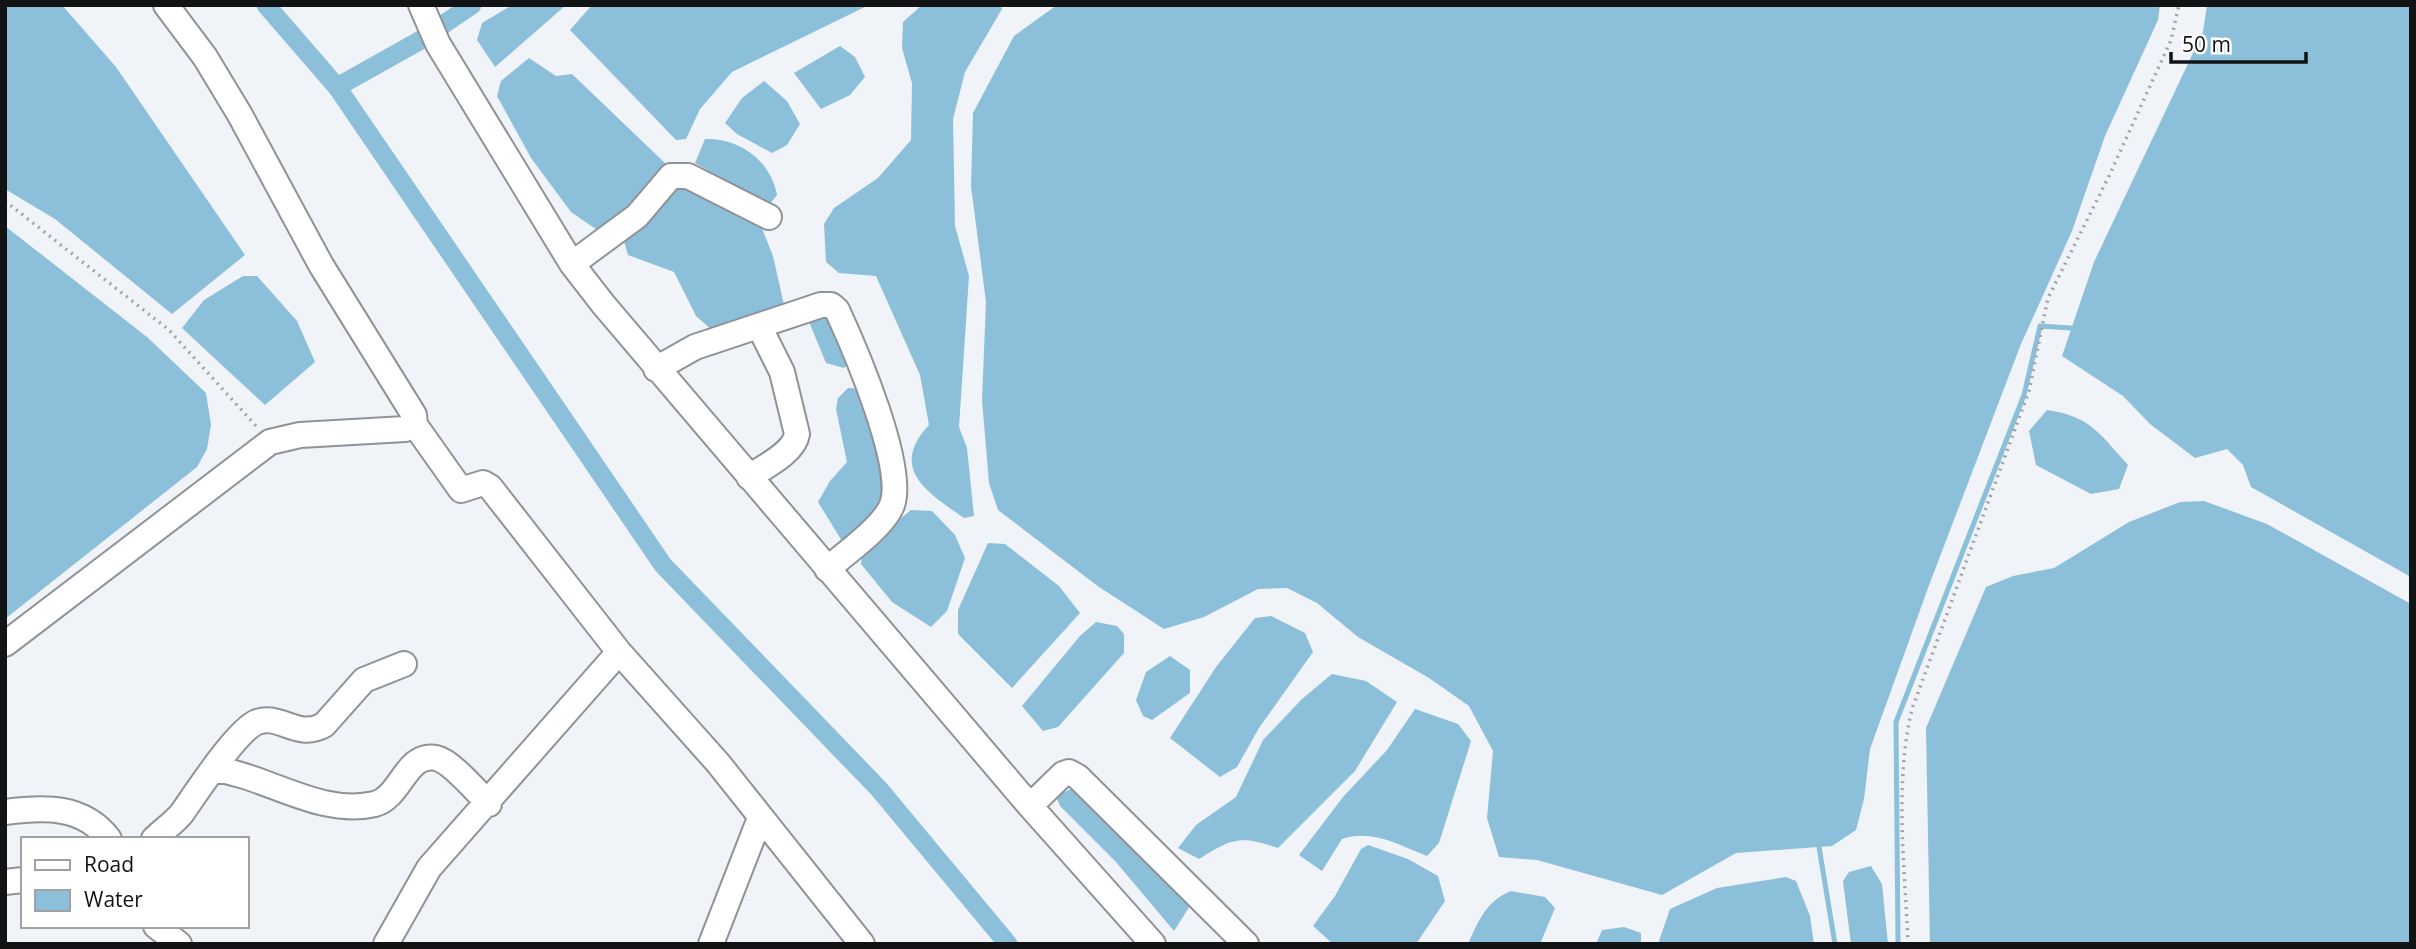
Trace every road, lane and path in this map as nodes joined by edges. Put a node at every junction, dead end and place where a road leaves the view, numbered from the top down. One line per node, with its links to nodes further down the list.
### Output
1 (166, 5): 9 (street)
2 (2179, 5): 30 (path)
3 (428, 23): 6 (street)
4 (5, 201): 10 (path)
5 (769, 217): 6 (street)
6 (572, 264): 8 (street)
7 (760, 328): 8 (street); 11 (street); 12 (street)
8 (656, 369): 11 (street)
9 (415, 425): 10 (street); 14 (street)
10 (270, 442): 13 (street)
11 (749, 477): 12 (street)
12 (827, 569): 18 (street)
13 (5, 644)
14 (619, 652): 17 (street); 20 (street)
15 (404, 664): 16 (street)
16 (213, 769): 17 (street); 22 (street)
17 (488, 804): 25 (street)
18 (1030, 806): 28 (street); 29 (street)
19 (5, 812): 21 (street)
20 (760, 818): 26 (street); 27 (street)
21 (107, 837)
22 (156, 837)
23 (159, 928): 24 (street)
24 (179, 944)
25 (386, 944)
26 (711, 944)
27 (862, 944)
28 (1153, 944)
29 (1246, 944)
30 (1908, 944)

